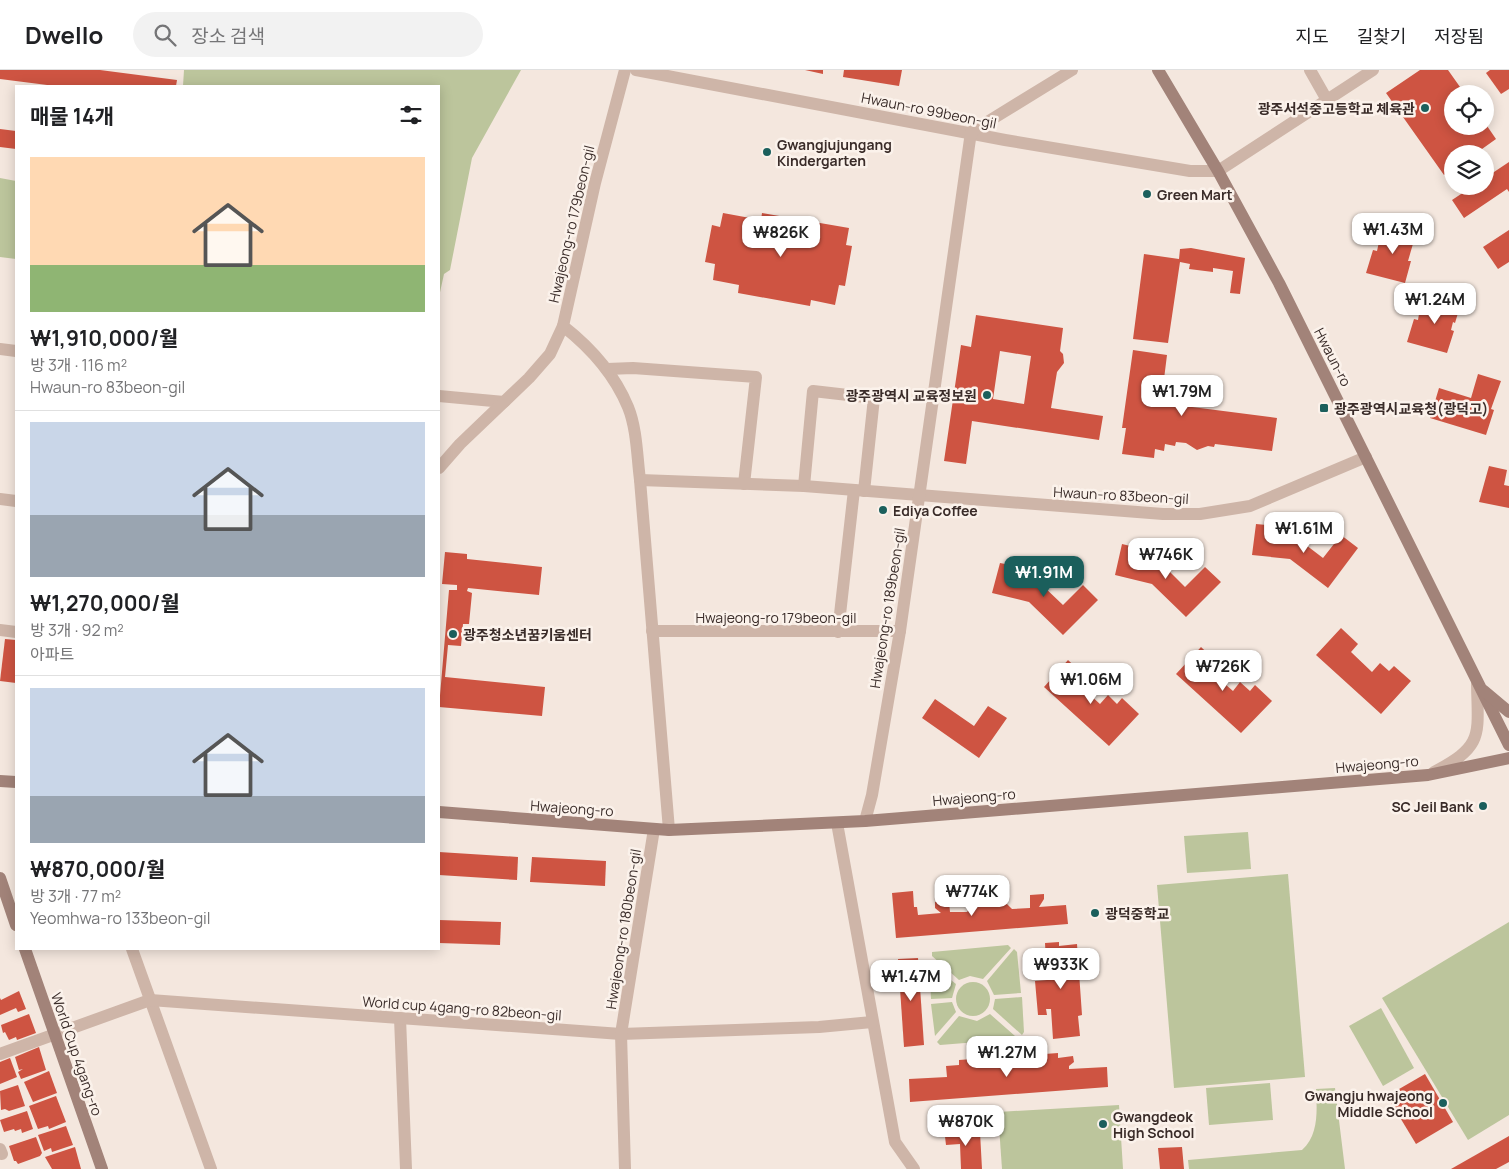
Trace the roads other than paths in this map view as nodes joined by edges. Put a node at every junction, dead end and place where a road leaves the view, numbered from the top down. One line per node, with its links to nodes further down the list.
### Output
1 (625, 70): 10 (street, Hwajeong-ro 179beon-gil)
2 (636, 70): 8 (street, Hwaun-ro 99beon-gil)
3 (1072, 70): 8 (street)
4 (1158, 70): 9 (street, Hwaun-ro)
5 (1310, 70): 7 (street)
6 (1373, 70): 7 (street)
7 (1327, 100): 9 (street)
8 (971, 132): 9 (street, Hwaun-ro 99beon-gil); 22 (street, Hwajeong-ro 189beon-gil)
9 (1218, 171): 16 (street, Hwaun-ro)
10 (563, 326): 13 (street); 15 (street, Hwajeong-ro 179beon-gil)
11 (0, 349): 12 (street)
12 (15, 351)
13 (607, 369): 18 (street); 19 (street)
14 (440, 396): 15 (street)
15 (504, 402): 17 (street, Hwajeong-ro 179beon-gil)
16 (1366, 457): 22 (street, Hwaun-ro 83beon-gil); 30 (street, Hwaun-ro)
17 (440, 467)
18 (640, 480): 19 (street, Hwaun-ro 83beon-gil); 26 (street)
19 (744, 484): 20 (street, Hwaun-ro 83beon-gil)
20 (804, 486): 21 (street, Hwaun-ro 83beon-gil); 21 (street)
21 (859, 491): 22 (street, Hwaun-ro 83beon-gil); 29 (street)
22 (919, 496): 27 (street, Hwajeong-ro 189beon-gil)
23 (0, 500): 24 (street)
24 (15, 501)
25 (0, 630): 28 (street)
26 (652, 631): 29 (street, Hwajeong-ro 179beon-gil); 41 (street)
27 (900, 631): 29 (street, Hwajeong-ro 179beon-gil); 38 (street, Hwajeong-ro 189beon-gil)
28 (15, 632)
29 (838, 632)
30 (1477, 684): 31 (street); 32 (street, Hwaun-ro); 34 (street)
31 (1509, 712)
32 (1509, 745)
33 (1509, 758): 34 (street, Hwajeong-ro)
34 (1428, 775): 38 (street, Hwajeong-ro)
35 (0, 781): 36 (street)
36 (15, 782)
37 (440, 812): 40 (street, Hwajeong-ro)
38 (865, 821): 39 (street, Hwajeong-ro)
39 (837, 823): 41 (street, Hwajeong-ro); 48 (street)
40 (654, 829): 41 (street, Hwajeong-ro); 49 (street, Hwajeong-ro 180beon-gil)
41 (669, 830)
42 (0, 878): 43 (street)
43 (15, 922)
44 (25, 950): 50 (street, World Cup 4gang-ro)
45 (132, 950): 46 (street)
46 (150, 1000): 47 (street, World cup 4gang-ro 82beon-gil); 50 (street, World cup 4gang-ro 82beon-gil); 53 (street)
47 (400, 1018): 49 (street, World cup 4gang-ro 82beon-gil); 54 (street)
48 (872, 1022): 49 (street, World cup 4gang-ro 82beon-gil); 56 (street)
49 (621, 1034): 55 (street, Hwajeong-ro 180beon-gil)
50 (55, 1035): 51 (street, World cup 4gang-ro 82beon-gil); 52 (street, World Cup 4gang-ro)
51 (0, 1054)
52 (102, 1169)
53 (211, 1169)
54 (406, 1169)
55 (625, 1169)
56 (914, 1169)

